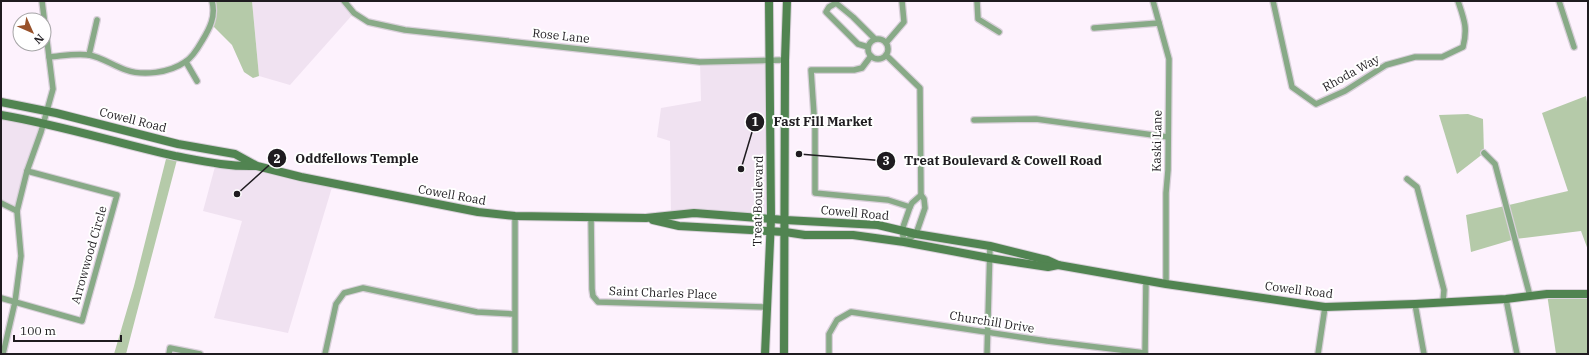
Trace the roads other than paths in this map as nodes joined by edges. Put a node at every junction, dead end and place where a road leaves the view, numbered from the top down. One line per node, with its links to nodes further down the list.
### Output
1 (42, 1): 23 (street)
2 (212, 1): 26 (street)
3 (344, 1): 25 (street, Rose Lane)
4 (769, 1): 25 (street, Treat Boulevard)
5 (787, 1): 24 (street)
6 (902, 1): 17 (street)
7 (976, 1): 15 (street)
8 (1153, 1): 13 (street, Kaski Lane)
9 (1273, 1): 10 (street, Rhoda Way)
10 (1458, 1)
11 (1559, 1): 18 (street)
12 (97, 20): 20 (street)
13 (1158, 22): 14 (street); 33 (street, Kaski Lane)
14 (1094, 28)
15 (999, 32)
16 (875, 40): 17 (street); 19 (street); 19 (street)
17 (886, 43): 21 (street)
18 (1574, 46)
19 (868, 47): 22 (street)
20 (89, 55): 23 (street); 26 (street)
21 (886, 55): 22 (street); 38 (street)
22 (871, 56): 40 (street)
23 (49, 57): 29 (street)
24 (785, 60): 25 (street, Rose Lane); 46 (street)
25 (770, 61): 45 (street, Treat Boulevard)
26 (186, 62): 27 (street)
27 (197, 81)
28 (1, 102): 29 (street, Cowell Road)
29 (48, 111): 32 (street); 35 (street, Cowell Road)
30 (1, 115): 32 (street, Cowell Road)
31 (974, 120): 33 (street)
32 (44, 123): 35 (street, Cowell Road); 36 (street)
33 (1168, 137): 56 (street, Kaski Lane)
34 (1484, 153): 58 (street)
35 (257, 166): 42 (street, Cowell Road)
36 (27, 171): 41 (street); 61 (street, Arrowwood Circle)
37 (1407, 178): 62 (street)
38 (921, 195): 40 (street); 50 (street)
39 (1, 203): 41 (street)
40 (910, 207): 47 (street)
41 (17, 211): 61 (street)
42 (515, 216): 43 (street, Cowell Road); 66 (street)
43 (591, 217): 44 (street, Cowell Road); 64 (street, Saint Charles Place)
44 (646, 218): 45 (street, Cowell Road); 48 (street, Cowell Road)
45 (771, 219): 46 (street, Cowell Road); 48 (street, Treat Boulevard)
46 (785, 220): 47 (street, Cowell Road); 49 (street)
47 (902, 230): 50 (street, Cowell Road); 51 (street)
48 (770, 231): 49 (street, Cowell Road); 64 (street, Treat Boulevard)
49 (784, 232): 51 (street, Cowell Road); 75 (street)
50 (916, 234): 51 (street); 52 (street, Cowell Road)
51 (904, 242): 53 (street, Cowell Road)
52 (990, 246): 53 (street); 54 (street, Cowell Road)
53 (989, 258): 54 (street, Cowell Road); 67 (street)
54 (1058, 265): 55 (street, Cowell Road)
55 (1146, 280): 56 (street, Cowell Road); 68 (street)
56 (1166, 284): 65 (street, Cowell Road)
57 (1588, 294): 58 (street, Cowell Road)
58 (1530, 296): 60 (street, Cowell Road)
59 (1, 298): 61 (street)
60 (1506, 299): 62 (street, Cowell Road); 80 (street)
61 (15, 302): 69 (street)
62 (1443, 302): 63 (street, Cowell Road)
63 (1415, 304): 65 (street, Cowell Road); 79 (street)
64 (766, 307): 74 (street, Treat Boulevard)
65 (1325, 307): 78 (street)
66 (514, 314): 72 (street); 73 (street)
67 (986, 333): 68 (street, Churchill Drive); 76 (street, Churchill Drive); 77 (street)
68 (1146, 353)
69 (3, 354)
70 (169, 354): 71 (street)
71 (200, 354)
72 (325, 354)
73 (515, 354)
74 (765, 354)
75 (784, 354)
76 (829, 354)
77 (986, 354)
78 (1318, 354)
79 (1424, 354)
80 (1517, 354)

